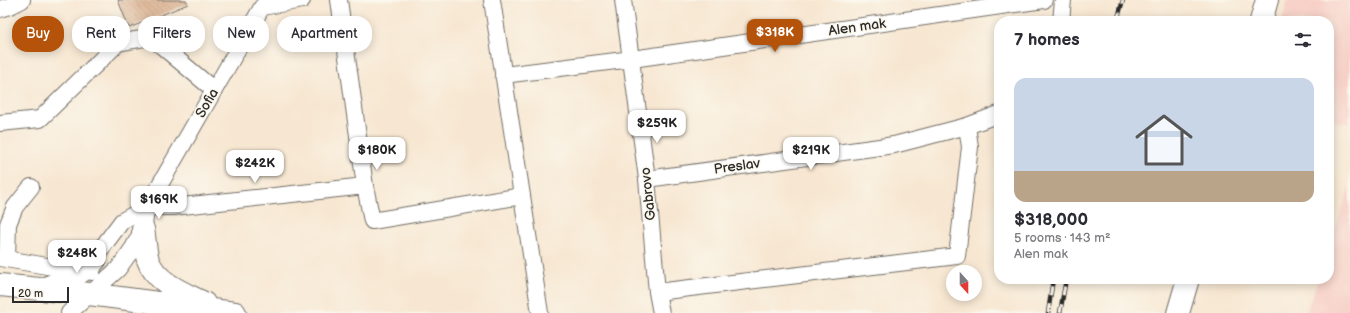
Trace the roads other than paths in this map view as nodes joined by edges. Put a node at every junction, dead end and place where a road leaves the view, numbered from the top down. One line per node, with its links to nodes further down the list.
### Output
1 (22, 0): 10 (street)
2 (302, 0): 9 (street)
3 (339, 0): 20 (street)
4 (492, 0): 14 (street)
5 (623, 0): 13 (street, Gabrovo)
6 (1044, 0): 13 (street, Alen mak)
7 (1063, 0): 11 (street)
8 (1267, 0): 12 (main road)
9 (265, 4): 15 (street, Sofia)
10 (0, 9)
11 (1061, 16)
12 (1262, 16)
13 (632, 59): 14 (street, Alen mak); 19 (street, Gabrovo)
14 (503, 75): 22 (street)
15 (214, 90): 17 (street); 23 (street, Sofia)
16 (994, 116): 18 (street, Preslav)
17 (0, 123)
18 (967, 126): 19 (street, Preslav); 30 (street)
19 (647, 179): 30 (street, Gabrovo)
20 (364, 186): 22 (street); 23 (street)
21 (31, 187): 25 (street)
22 (522, 196): 34 (street)
23 (147, 207): 24 (street); 26 (street)
24 (143, 229): 31 (street); 32 (main road)
25 (4, 258): 26 (street)
26 (89, 266): 29 (main road); 31 (street)
27 (1187, 284): 36 (main road)
28 (0, 285): 29 (main road)
29 (39, 290): 31 (main road)
30 (657, 292): 35 (street, Gabrovo)
31 (89, 294): 32 (main road); 33 (street)
32 (227, 312)
33 (68, 313)
34 (540, 313)
35 (661, 313)
36 (1178, 313)

